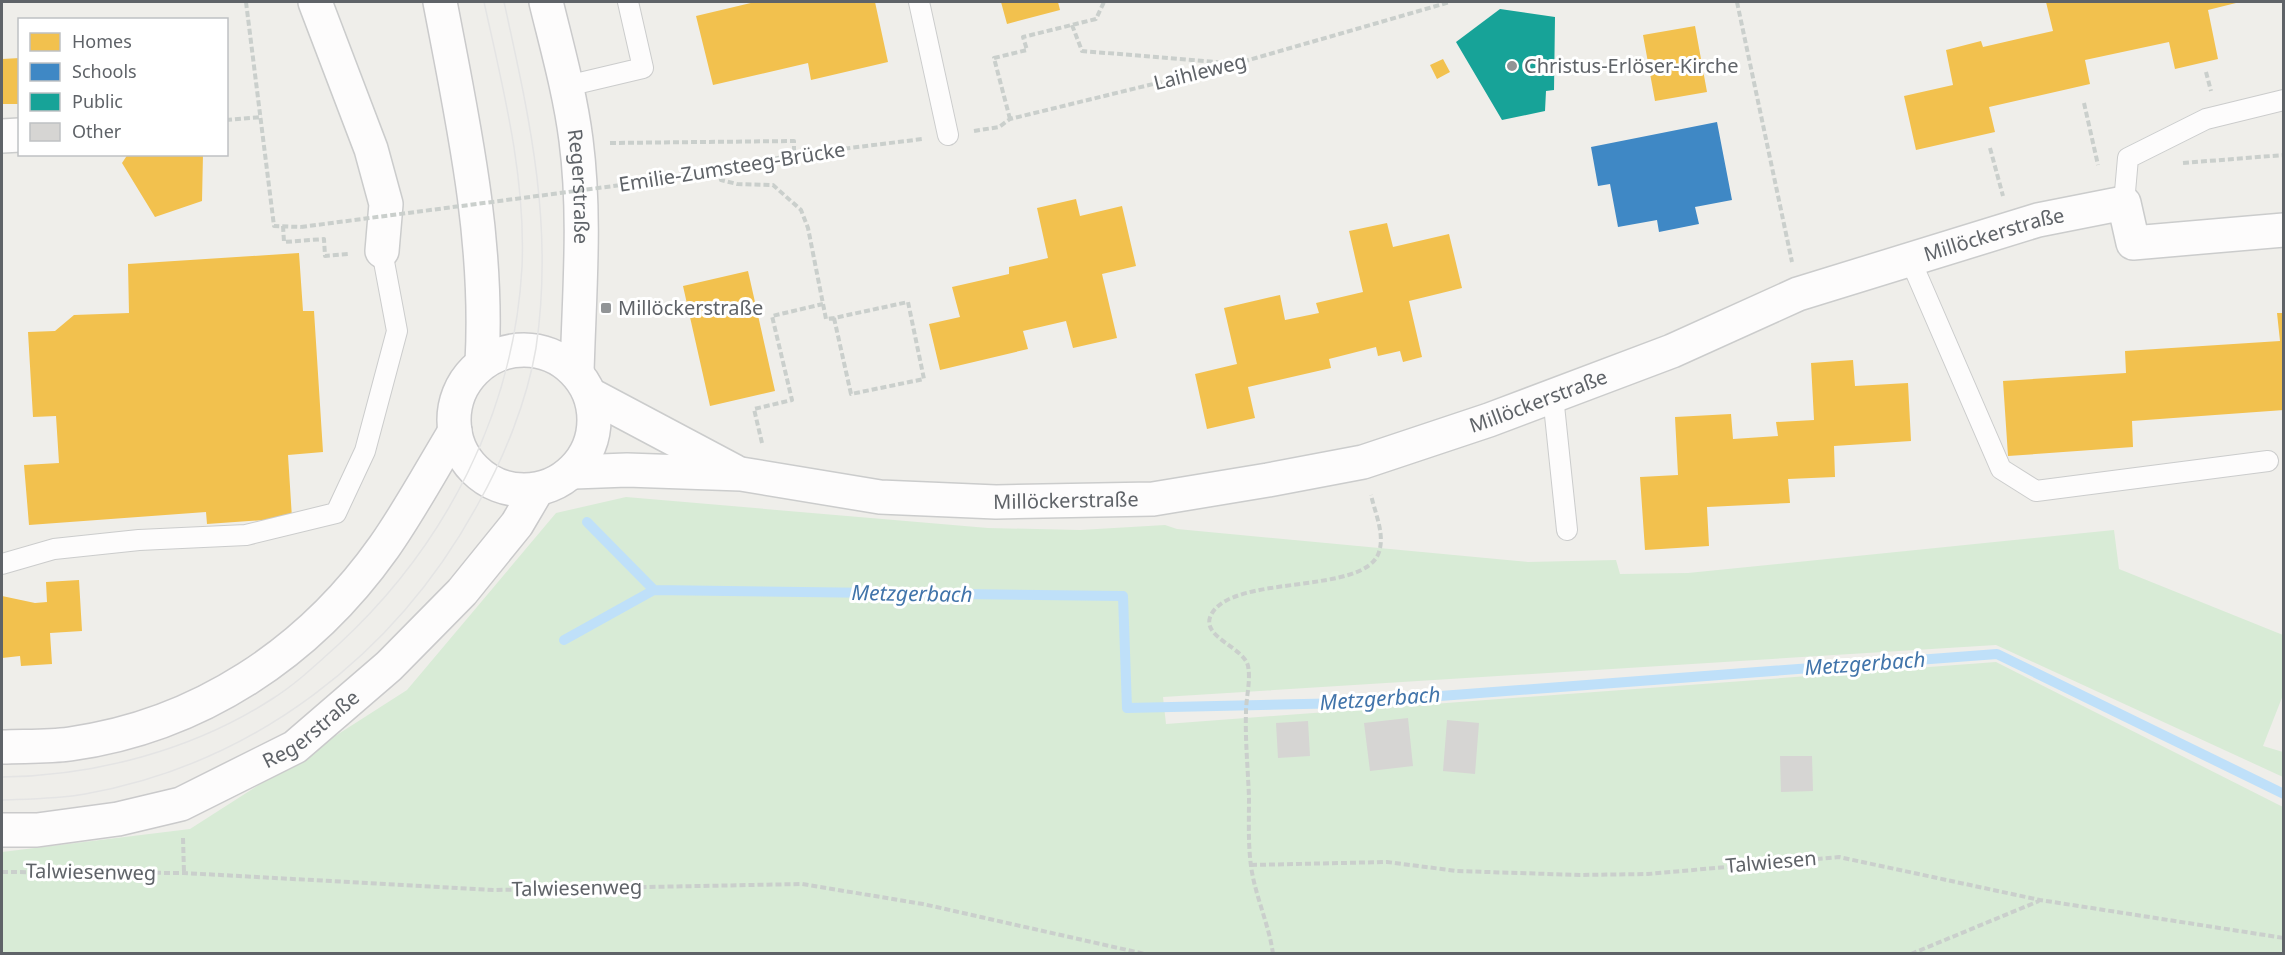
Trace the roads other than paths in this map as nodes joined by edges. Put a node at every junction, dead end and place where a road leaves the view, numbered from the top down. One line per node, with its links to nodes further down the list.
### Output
1 (315, 2): 13 (main road)
2 (440, 2): 15 (main road)
3 (546, 2): 6 (main road, Regerstraße)
4 (628, 2): 6 (lane)
5 (918, 2): 9 (lane)
6 (567, 86): 16 (main road, Regerstraße)
7 (2283, 100): 11 (lane)
8 (18, 135): 10 (main road)
9 (948, 135)
10 (2, 136)
11 (2119, 195): 12 (main road); 14 (main road, Millöckerstraße)
12 (2283, 230)
13 (382, 251): 24 (lane)
14 (1910, 259): 17 (main road, Millöckerstraße); 19 (lane)
15 (482, 363): 16 (main road, Regerstraße); 18 (main road, Regerstraße)
16 (584, 384): 20 (main road, Regerstraße); 21 (main road, Millöckerstraße)
17 (1553, 396): 21 (main road, Millöckerstraße); 23 (lane)
18 (455, 431): 22 (main road, Regerstraße); 25 (main road, Regerstraße)
19 (2268, 461)
20 (574, 471): 21 (main road, Millöckerstraße); 22 (main road, Regerstraße)
21 (756, 478)
22 (537, 490): 26 (main road, Regerstraße)
23 (1567, 530)
24 (2, 564)
25 (2, 747)
26 (2, 830)

